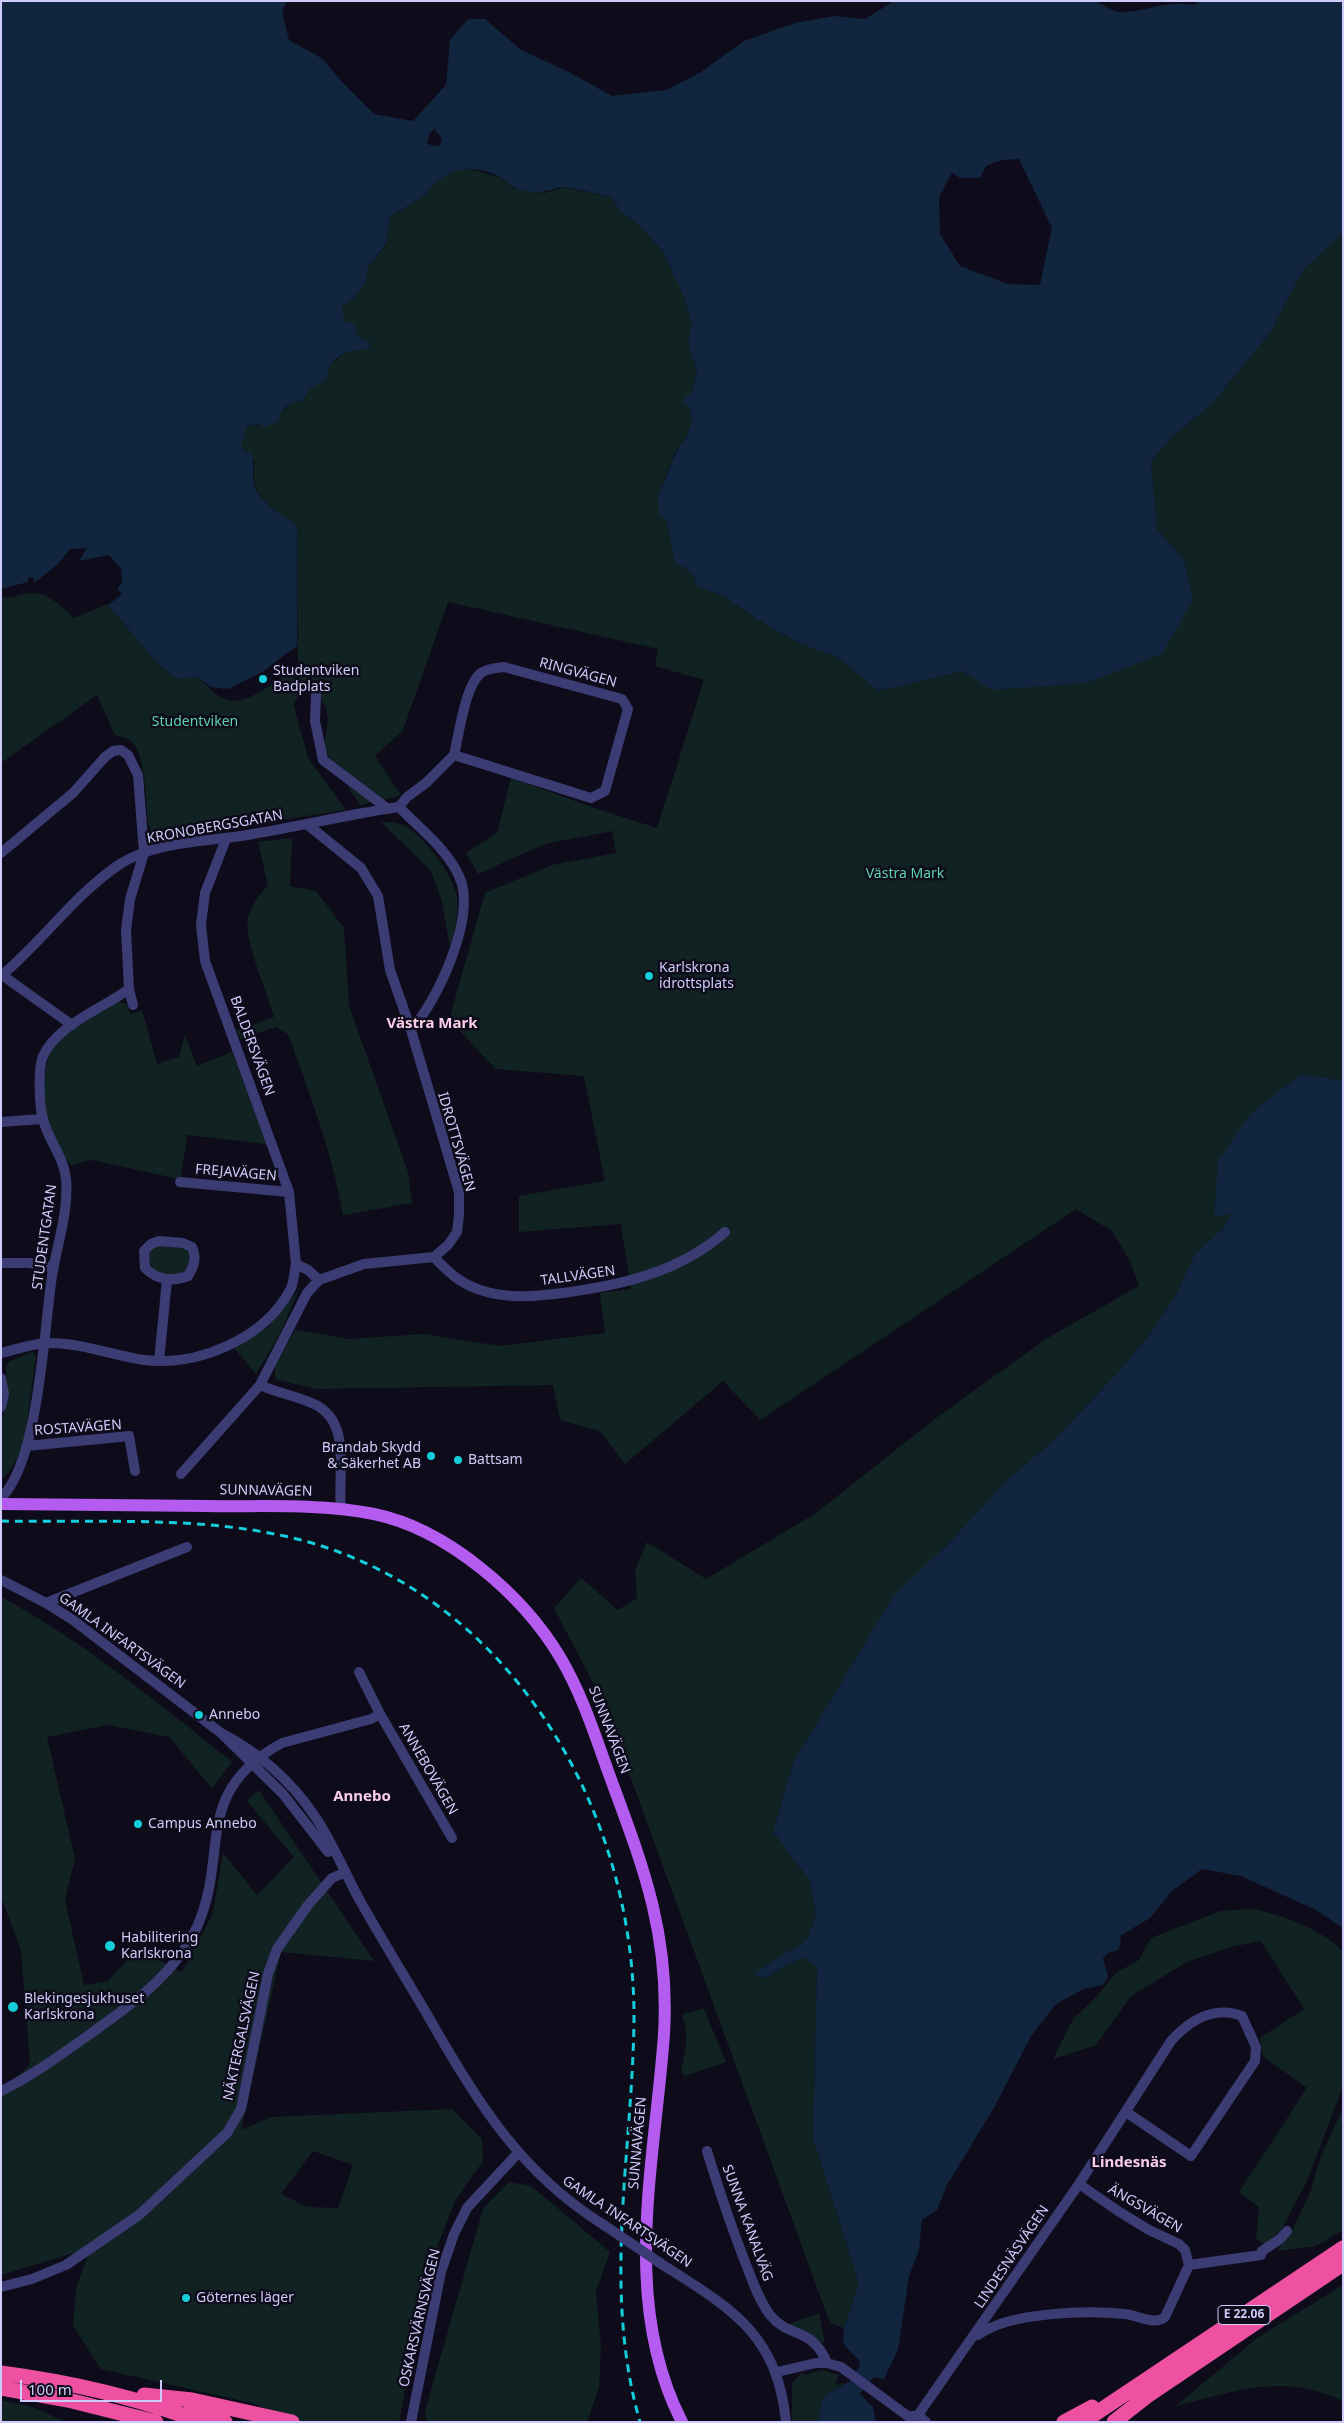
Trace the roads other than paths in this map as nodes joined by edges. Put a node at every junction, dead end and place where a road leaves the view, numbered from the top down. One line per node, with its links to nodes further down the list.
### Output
1 (316, 695): 4 (street)
2 (454, 755): 2 (street, RINGVÄGEN); 3 (street)
3 (399, 807): 4 (street); 13 (street)
4 (388, 809): 5 (street, KRONOBERGSGATAN)
5 (308, 825): 6 (street, KRONOBERGSGATAN); 13 (street, IDROTTSVÄGEN)
6 (226, 839): 8 (street, KRONOBERGSGATAN); 17 (street, BALDERSVÄGEN)
7 (1, 853): 8 (street)
8 (144, 853): 9 (street, KRONOBERGSGATAN); 10 (street)
9 (2, 976): 12 (street)
10 (129, 989): 11 (street); 12 (street, STUDENTGATAN)
11 (133, 1005)
12 (72, 1024): 14 (street, STUDENTGATAN)
13 (411, 1030): 19 (street, IDROTTSVÄGEN)
14 (42, 1119): 15 (street); 22 (street, STUDENTGATAN)
15 (1, 1122)
16 (180, 1182): 17 (street, FREJAVÄGEN)
17 (289, 1192): 21 (street, BALDERSVÄGEN)
18 (725, 1232): 19 (street, TALLVÄGEN)
19 (434, 1257): 24 (street)
20 (1, 1263): 22 (street)
21 (296, 1264): 24 (street); 27 (street, BALDERSVÄGEN)
22 (54, 1268): 25 (street, STUDENTGATAN)
23 (168, 1280): 23 (street); 27 (street)
24 (319, 1280): 29 (street)
25 (46, 1343): 26 (street, BALDERSVÄGEN); 27 (street, BALDERSVÄGEN); 31 (street, STUDENTGATAN)
26 (1, 1353)
27 (159, 1361)
28 (1, 1378): 30 (street)
29 (260, 1385): 33 (street); 36 (street)
30 (1, 1407)
31 (27, 1446): 32 (street, ROSTAVÄGEN); 34 (street, STUDENTGATAN)
32 (135, 1471)
33 (181, 1474)
34 (1, 1498)
35 (1, 1504): 36 (main road, SUNNAVÄGEN)
36 (341, 1509): 66 (main road, SUNNAVÄGEN)
37 (187, 1547): 39 (street)
38 (1, 1580): 39 (street, GAMLA INFARTSVÄGEN)
39 (46, 1602): 42 (street, GAMLA INFARTSVÄGEN)
40 (358, 1672): 41 (street, ANNEBOVÄGEN)
41 (380, 1714): 42 (street); 43 (street, ANNEBOVÄGEN)
42 (256, 1761): 44 (street, GAMLA INFARTSVÄGEN); 45 (street)
43 (452, 1838)
44 (344, 1873): 48 (street, GAMLA INFARTSVÄGEN); 54 (street, NÄKTERGALSVÄGEN)
45 (1, 2092)
46 (1126, 2112): 46 (street, LINDESNÄSVÄGEN); 49 (street, LINDESNÄSVÄGEN)
47 (707, 2151): 56 (street, SUNNA KANALVÄG)
48 (518, 2153): 57 (street, GAMLA INFARTSVÄGEN, bridge); 70 (street, OSKARSVÄRNSVÄGEN)
49 (1079, 2184): 52 (street, ÄNGSVÄGEN); 55 (street, LINDESNÄSVÄGEN)
50 (1287, 2231): 52 (street)
51 (1343, 2248): 59 (highway, E 22.06)
52 (1189, 2264): 55 (street)
53 (1343, 2264): 62 (highway, E 22.06)
54 (1, 2287)
55 (975, 2337): 64 (street, LINDESNÄSVÄGEN)
56 (827, 2362): 57 (street); 64 (street, LINDESNÄSVÄGEN)
57 (776, 2372): 71 (street, GAMLA INFARTSVÄGEN)
58 (1, 2373): 61 (highway)
59 (1144, 2381): 72 (highway); 73 (highway, E 22.06)
60 (1, 2388): 65 (highway)
61 (106, 2392): 63 (highway); 69 (highway)
62 (1147, 2396): 74 (highway, E 22.06); 75 (highway)
63 (139, 2400): 67 (highway); 68 (highway)
64 (922, 2419)
65 (150, 2420)
66 (682, 2420)
67 (201, 2422)
68 (225, 2422)
69 (292, 2422)
70 (411, 2422)
71 (784, 2422)
72 (1064, 2422)
73 (1083, 2422)
74 (1100, 2422)
75 (1114, 2422)

